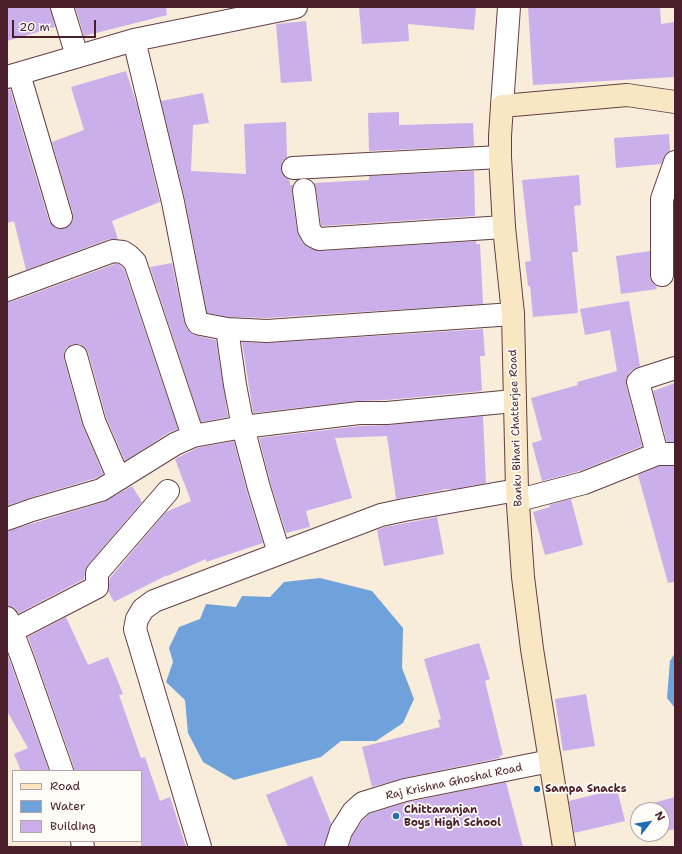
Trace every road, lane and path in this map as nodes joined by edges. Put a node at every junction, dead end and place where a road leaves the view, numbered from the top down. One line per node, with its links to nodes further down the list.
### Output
1 (62, 7): 6 (street)
2 (296, 7): 4 (street)
3 (510, 7): 9 (street, Banku Bihari Chatterjee Road)
4 (209, 15): 5 (street)
5 (134, 40): 6 (street); 19 (street)
6 (77, 56): 7 (street)
7 (13, 76): 14 (street)
8 (675, 102): 9 (main road)
9 (502, 106): 10 (main road, Banku Bihari Chatterjee Road)
10 (500, 157): 12 (street); 15 (main road, Banku Bihari Chatterjee Road)
11 (675, 162): 16 (street)
12 (294, 168)
13 (304, 190): 15 (street)
14 (61, 217)
15 (504, 226): 18 (main road, Banku Bihari Chatterjee Road)
16 (662, 275)
17 (7, 290): 24 (street)
18 (513, 314): 19 (street); 22 (main road, Banku Bihari Chatterjee Road)
19 (227, 329): 23 (street)
20 (76, 356): 26 (street)
21 (675, 368): 25 (street)
22 (514, 402): 23 (street); 28 (main road, Banku Bihari Chatterjee Road)
23 (242, 427): 24 (street); 30 (street)
24 (193, 436): 26 (street)
25 (666, 454): 28 (street)
26 (119, 479): 29 (street)
27 (168, 491): 31 (street)
28 (518, 495): 30 (street); 32 (main road, Banku Bihari Chatterjee Road)
29 (7, 519)
30 (279, 553): 34 (street)
31 (10, 624): 33 (street)
32 (550, 761): 35 (street, Raj Krishna Ghoshal Road); 36 (main road, Banku Bihari Chatterjee Road)
33 (62, 770)
34 (200, 847)
35 (336, 847)
36 (564, 847)

